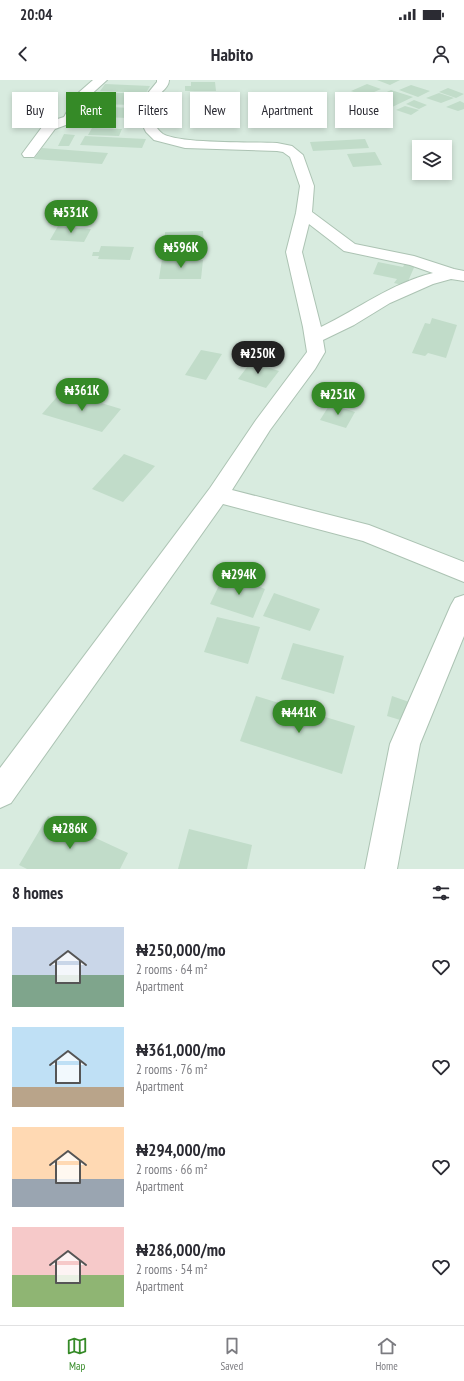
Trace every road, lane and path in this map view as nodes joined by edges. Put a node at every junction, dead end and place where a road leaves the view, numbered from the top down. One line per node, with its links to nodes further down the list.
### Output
1 (101, 80): 3 (street)
2 (163, 80): 4 (street)
3 (29, 154)
4 (304, 213): 5 (street); 6 (street)
5 (458, 275): 6 (street)
6 (314, 338): 7 (street)
7 (218, 494): 8 (street); 10 (street)
8 (464, 572)
9 (464, 604): 11 (street)
10 (0, 794)
11 (381, 869)

